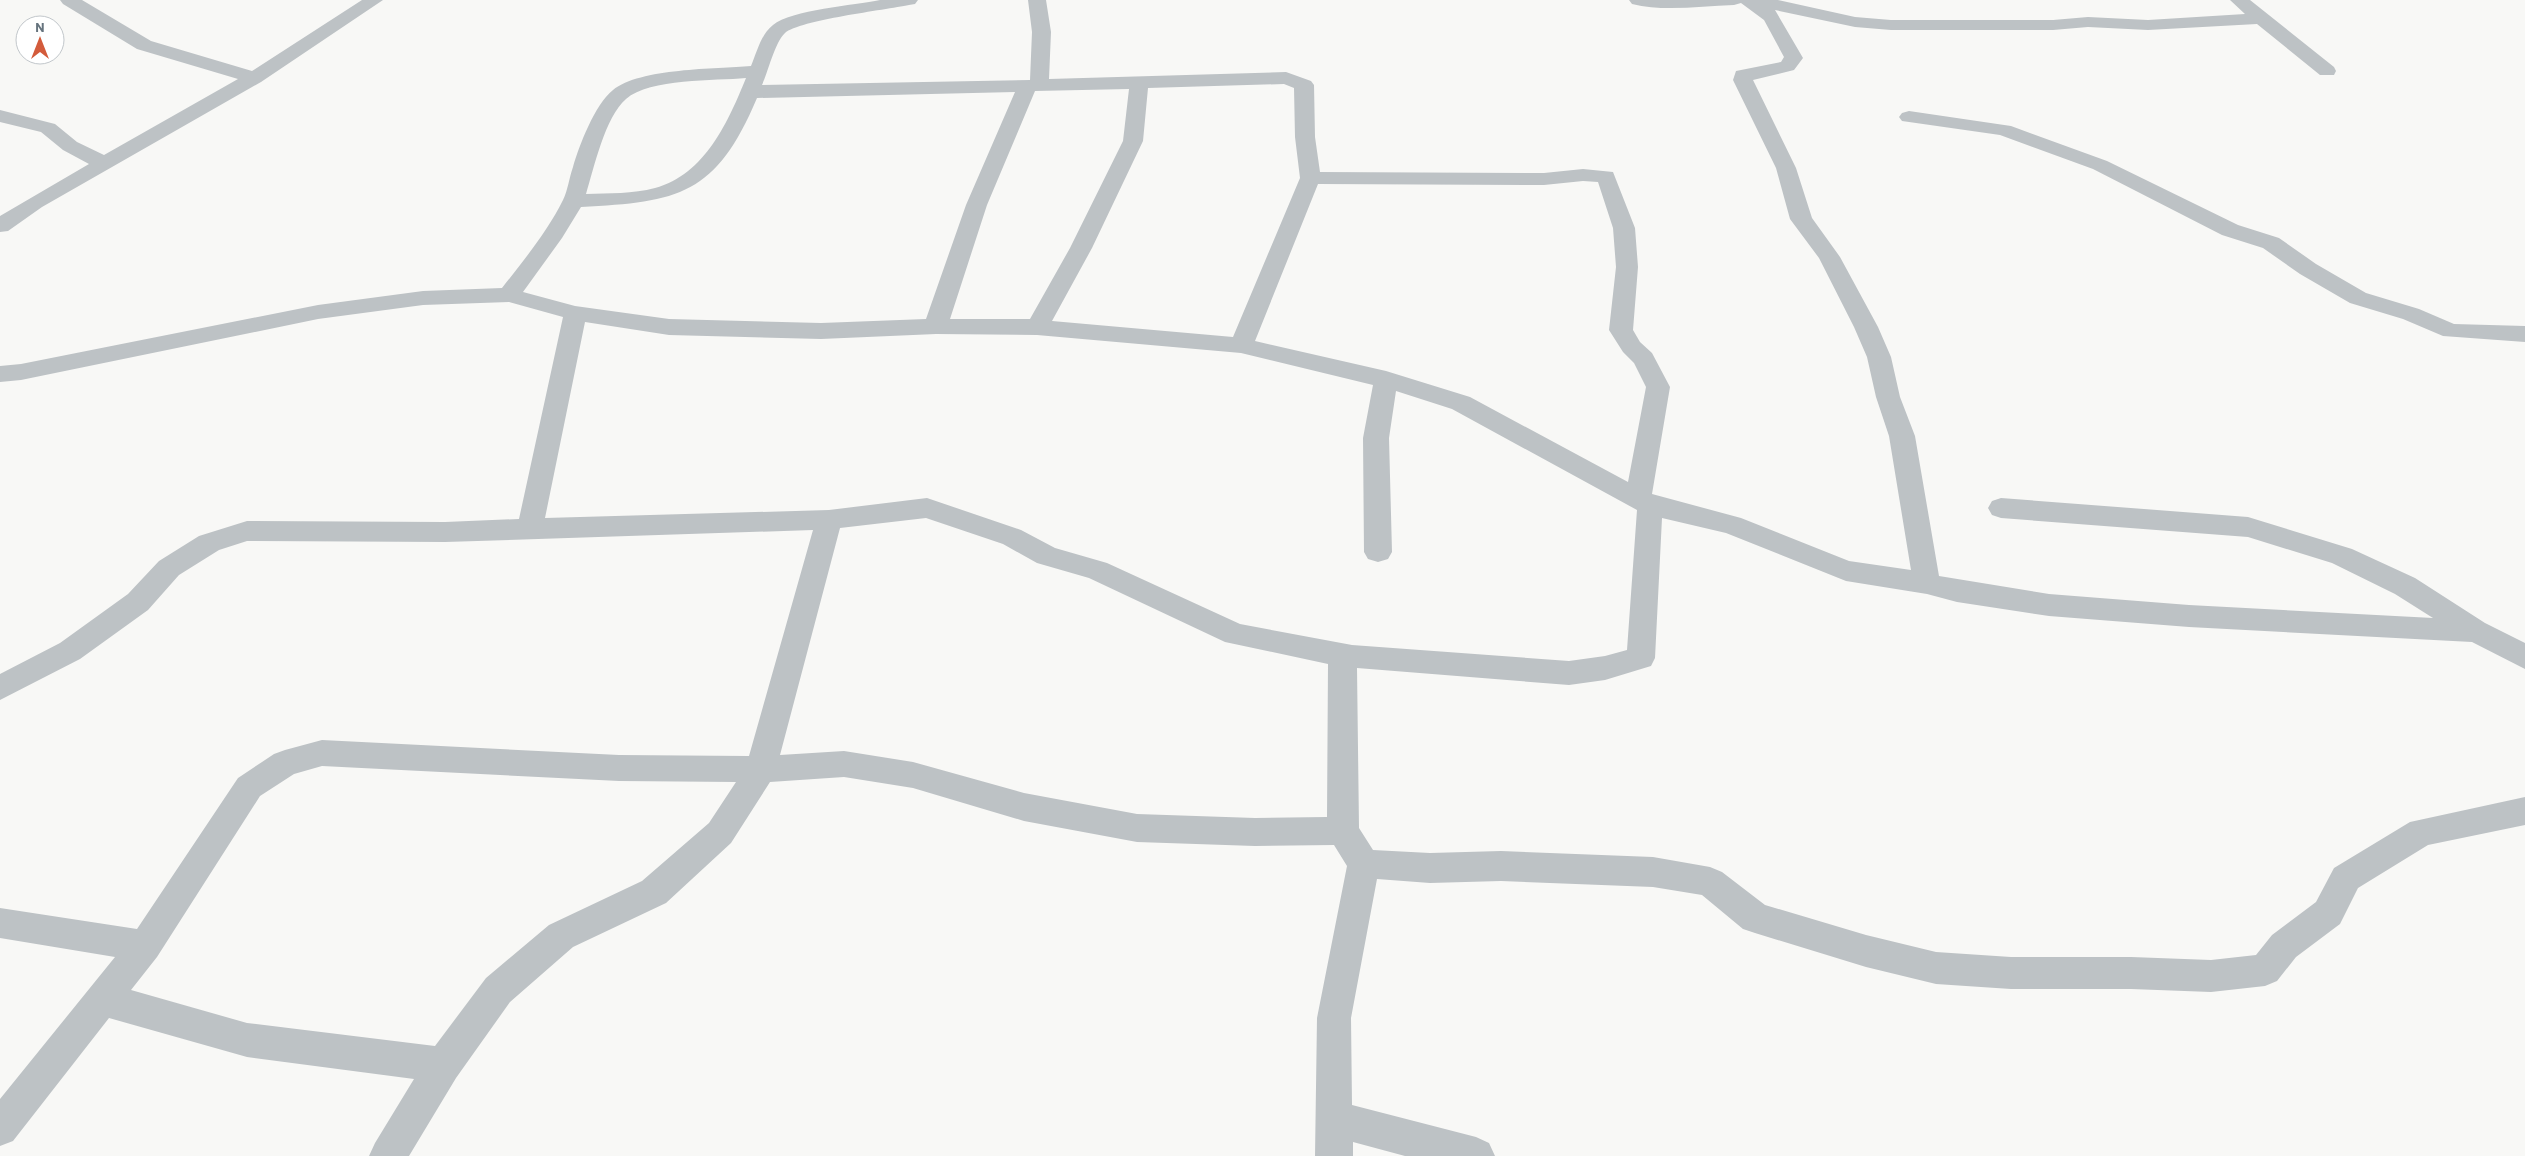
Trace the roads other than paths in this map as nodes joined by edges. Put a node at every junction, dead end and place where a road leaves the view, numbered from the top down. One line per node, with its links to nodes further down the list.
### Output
1 (69, 0): 12 (street)
2 (374, 0): 12 (street)
3 (909, 0): 10 (street)
4 (1037, 0): 14 (street)
5 (1638, 0): 6 (street)
6 (1734, 0)
7 (2239, 0): 9 (street)
8 (1754, 2): 9 (street); 35 (street)
9 (2261, 18): 11 (street)
10 (758, 71): 15 (street); 20 (street)
11 (2327, 71)
12 (254, 78): 18 (street)
13 (1140, 84): 14 (street); 19 (street); 25 (street)
14 (1033, 86): 15 (street); 24 (street)
15 (748, 93): 20 (street)
16 (0, 116): 18 (street)
17 (1909, 117): 26 (street)
18 (104, 163): 21 (street)
19 (1310, 178): 27 (street); 30 (street)
20 (573, 201): 22 (street)
21 (0, 226)
22 (509, 295): 23 (street); 28 (street)
23 (575, 313): 24 (street); 33 (street)
24 (936, 326): 25 (street)
25 (1037, 327): 27 (street)
26 (2525, 334)
27 (1241, 345): 29 (street)
28 (0, 374)
29 (1386, 379): 30 (street); 34 (street)
30 (1644, 502): 35 (street); 37 (street)
31 (2001, 508): 36 (street)
32 (829, 520): 33 (street); 37 (street); 40 (street)
33 (530, 528): 39 (street)
34 (1378, 552)
35 (1926, 583): 36 (street)
36 (2476, 631): 38 (street)
37 (1342, 653): 42 (street)
38 (2525, 657)
39 (0, 688)
40 (761, 770): 42 (street); 45 (street); 47 (street)
41 (2525, 812): 43 (street)
42 (1343, 831): 43 (street)
43 (1364, 864): 48 (street)
44 (0, 923): 45 (street)
45 (145, 946): 46 (street)
46 (102, 999): 47 (street); 49 (street)
47 (443, 1064): 50 (street)
48 (1334, 1119): 51 (street); 52 (street)
49 (0, 1128)
50 (388, 1156)
51 (1334, 1156)
52 (1476, 1156)

